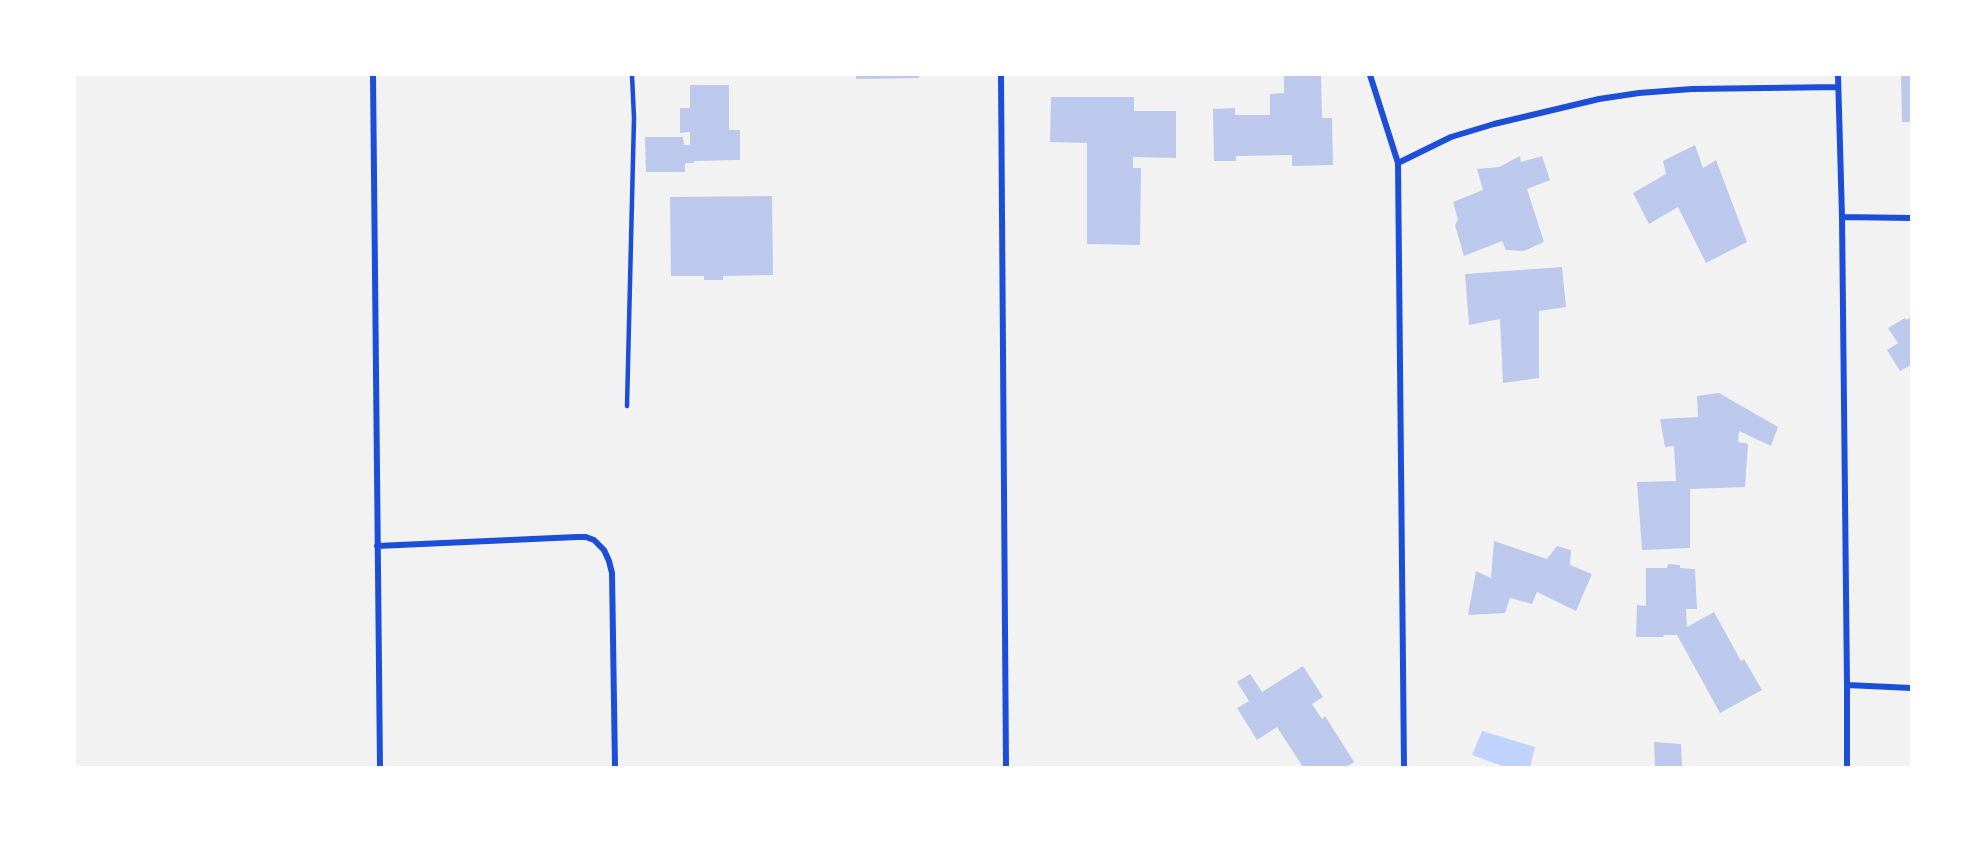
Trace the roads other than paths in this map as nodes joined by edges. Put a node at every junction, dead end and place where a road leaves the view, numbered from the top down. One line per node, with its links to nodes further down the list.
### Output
1 (373, 75): 11 (street)
2 (632, 75): 10 (lane)
3 (1001, 75): 16 (street)
4 (1370, 75): 7 (street)
5 (1838, 75): 6 (street)
6 (1838, 87): 7 (street); 8 (street)
7 (1398, 163): 17 (street)
8 (1842, 217): 9 (street); 12 (street)
9 (1911, 218)
10 (627, 406)
11 (377, 546): 14 (street); 15 (street)
12 (1847, 685): 13 (street); 18 (street)
13 (1911, 688)
14 (380, 767)
15 (615, 767)
16 (1006, 767)
17 (1404, 767)
18 (1847, 767)

